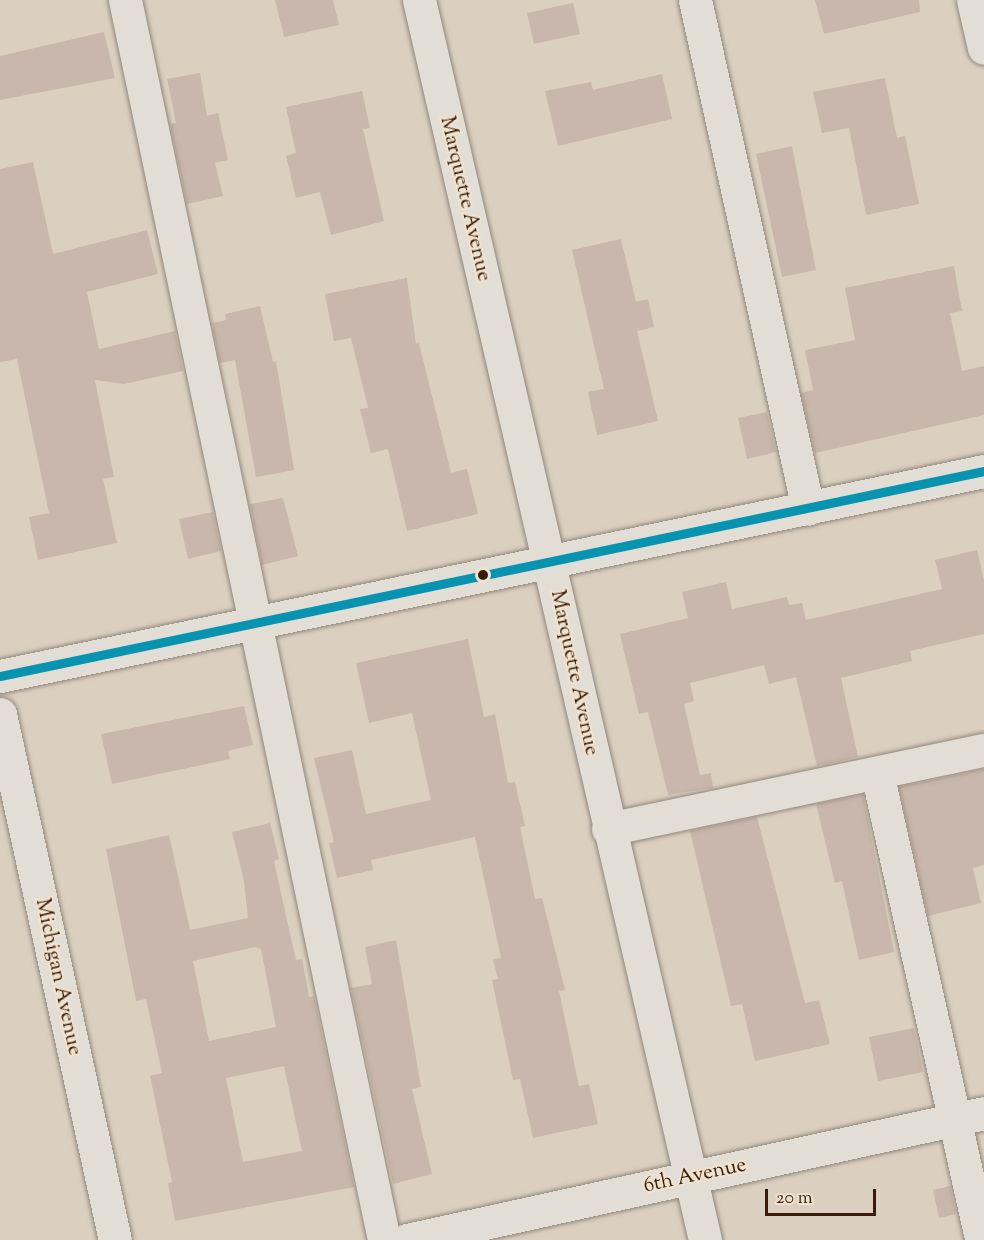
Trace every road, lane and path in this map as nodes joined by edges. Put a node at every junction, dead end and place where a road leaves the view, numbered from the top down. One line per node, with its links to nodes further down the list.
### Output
1 (125, 0): 9 (street)
2 (419, 0): 8 (street, Marquette Avenue)
3 (695, 0): 7 (street)
4 (973, 0): 5 (street)
5 (984, 48)
6 (984, 471): 7 (street)
7 (808, 509): 8 (street)
8 (550, 563): 9 (street); 14 (street, Marquette Avenue)
9 (258, 622): 10 (street); 18 (street)
10 (0, 676)
11 (0, 714): 17 (street, Michigan Avenue)
12 (984, 750): 13 (street)
13 (877, 773): 14 (street); 15 (street)
14 (608, 829): 16 (street, Marquette Avenue)
15 (969, 1117): 16 (street, 6th Avenue); 21 (street)
16 (691, 1177): 19 (street, 6th Avenue); 20 (street, Marquette Avenue)
17 (115, 1240)
18 (384, 1240)
19 (407, 1240)
20 (705, 1240)
21 (981, 1240)

